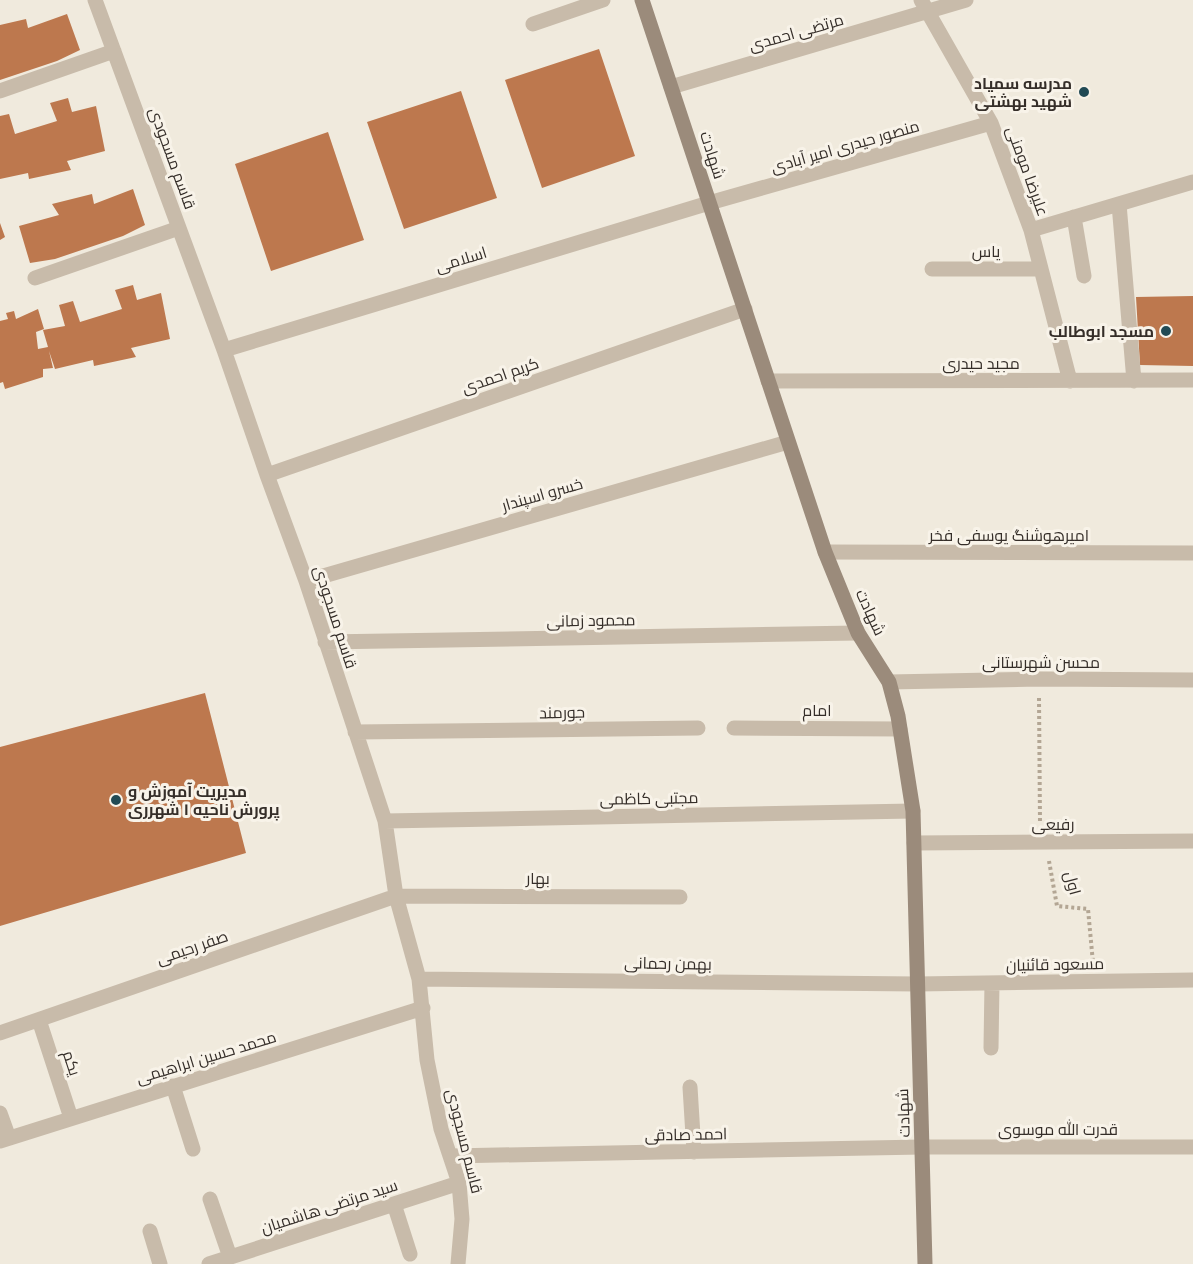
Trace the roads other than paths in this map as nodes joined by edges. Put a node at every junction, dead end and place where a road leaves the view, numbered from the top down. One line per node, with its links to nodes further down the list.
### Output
1 (95, 0): 8 (street, قاسم مسجودی)
2 (603, 0): 5 (street)
3 (642, 0): 9 (street, شهادت)
4 (966, 0): 6 (street, مرتضی احمدی)
5 (574, 5): 7 (street)
6 (924, 6): 9 (street, مرتضی احمدی); 11 (street, علیرضا مومنی)
7 (533, 24)
8 (114, 51): 10 (street); 16 (street, قاسم مسجودی)
9 (671, 87): 13 (street, شهادت)
10 (0, 91)
11 (991, 123): 13 (street, منصور حیدری امیر آبادی); 17 (street, علیرضا مومنی)
12 (1193, 182): 14 (street, علیرضا مومنی)
13 (709, 203): 22 (street, شهادت); 23 (street, اسلامی)
14 (1119, 204): 15 (street, علیرضا مومنی); 27 (street)
15 (1074, 217): 17 (street, علیرضا مومنی); 20 (street)
16 (179, 228): 21 (street); 23 (street, قاسم مسجودی)
17 (1031, 230): 19 (street, علیرضا مومنی)
18 (932, 269): 19 (street, یاس)
19 (1041, 269): 26 (street, علیرضا مومنی)
20 (1084, 276)
21 (35, 278)
22 (745, 309): 25 (street, شهادت); 29 (street, کریم احمدی)
23 (224, 350): 29 (street, قاسم مسجودی)
24 (1193, 380): 27 (street, مجید حیدری)
25 (768, 381): 26 (street, مجید حیدری); 28 (street, شهادت)
26 (1070, 381): 27 (street, مجید حیدری)
27 (1134, 381)
28 (788, 442): 30 (street, شهادت); 32 (street, خسرو اسپندار)
29 (267, 475): 32 (street, قاسم مسجودی)
30 (825, 552): 31 (street, امیرهوشنگ یوسفی فخر); 33 (street, شهادت)
31 (1193, 553)
32 (306, 581): 34 (street, قاسم مسجودی)
33 (858, 633): 34 (street, محمود زمانی); 36 (street, شهادت)
34 (326, 642): 40 (street, قاسم مسجودی)
35 (1193, 680): 36 (street, محسن شهرستانی)
36 (889, 682): 39 (street, شهادت)
37 (698, 728): 40 (street, جورمند)
38 (735, 728): 39 (street, امام)
39 (900, 729): 41 (street, شهادت)
40 (355, 732): 42 (street, قاسم مسجودی)
41 (913, 811): 42 (street, مجتبی کاظمی); 44 (street, شهادت)
42 (385, 821): 45 (street, قاسم مسجودی)
43 (1193, 841): 44 (street, رفیعی)
44 (914, 843): 50 (street, شهادت)
45 (396, 896): 46 (street, بهار); 47 (street, قاسم مسجودی); 52 (street, صفر رحیمی)
46 (680, 897)
47 (419, 979): 50 (street, بهمن رحمانی); 51 (street, قاسم مسجودی)
48 (1193, 980): 49 (street, مسعود قائنیان)
49 (992, 983): 50 (street, مسعود قائنیان); 54 (street)
50 (917, 984): 60 (street, شهادت)
51 (423, 1008): 55 (street, محمد حسین ابراهیمی); 64 (street, قاسم مسجودی)
52 (39, 1020): 53 (street, صفر رحیمی); 58 (street, یکم)
53 (0, 1033)
54 (991, 1048)
55 (173, 1086): 58 (street, محمد حسین ابراهیمی); 62 (street)
56 (690, 1087): 63 (street)
57 (0, 1113): 59 (street)
58 (71, 1118): 59 (street, محمد حسین ابراهیمی)
59 (4, 1139)
60 (922, 1147): 61 (street, قدرت الله موسوی); 63 (street, احمد صادقی); 74 (street, شهادت)
61 (1193, 1147)
62 (193, 1149)
63 (694, 1152): 64 (street, احمد صادقی)
64 (451, 1156): 65 (street, قاسم مسجودی)
65 (459, 1183): 67 (street, سید مرتضی هاشمیان); 73 (street, قاسم مسجودی)
66 (210, 1199): 70 (street)
67 (394, 1204): 69 (street); 70 (street, سید مرتضی هاشمیان)
68 (150, 1232): 71 (street)
69 (410, 1254)
70 (230, 1257): 72 (street, سید مرتضی هاشمیان)
71 (160, 1264)
72 (209, 1264)
73 (458, 1264)
74 (925, 1264)

